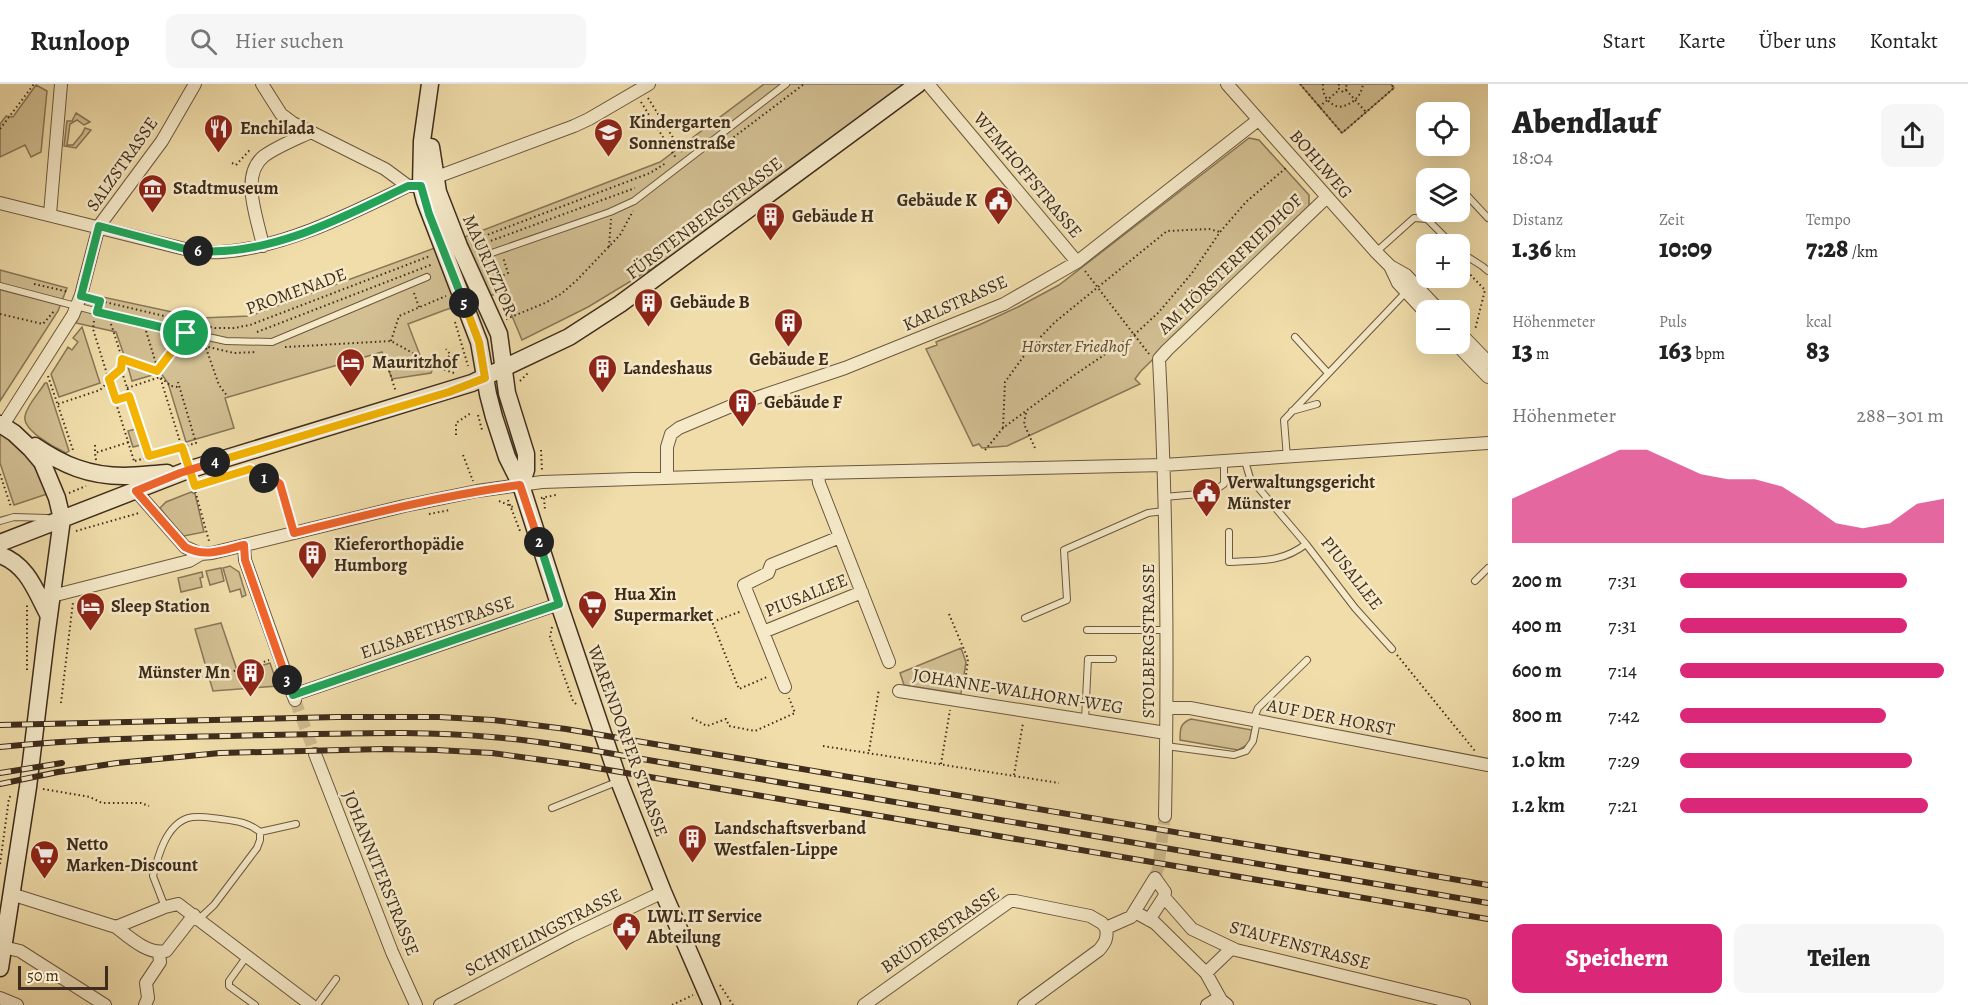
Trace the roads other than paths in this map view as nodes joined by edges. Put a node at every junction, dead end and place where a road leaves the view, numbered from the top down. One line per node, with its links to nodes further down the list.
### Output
1 (195, 84): 20 (street, SALZSTRASSE)
2 (262, 84): 11 (street)
3 (430, 84): 12 (main road)
4 (786, 84): 24 (lane)
5 (918, 84): 39 (main road, FÜRSTENBERGSTRASSE)
6 (928, 84): 26 (street, WEMHOFFSTRASSE)
7 (1227, 84): 10 (street, BOHLWEG)
8 (61, 85): 16 (street)
9 (642, 88): 12 (street)
10 (1257, 120): 13 (street, BOHLWEG); 26 (street, KARLSTRASSE)
11 (311, 132): 12 (street); 22 (street)
12 (421, 183): 22 (street); 39 (main road, MAURITZTOR); 42 (main road, MAURITZTOR)
13 (1326, 198): 23 (street, BOHLWEG); 50 (street, AM HÖRSTERFRIEDHOF)
14 (1470, 199): 18 (lane)
15 (0, 202): 16 (street)
16 (50, 214): 20 (street)
17 (1416, 218): 23 (lane)
18 (1488, 218)
19 (1430, 222): 21 (lane)
20 (99, 226): 22 (street); 33 (street, SALZSTRASSE)
21 (1442, 234)
22 (263, 246)
23 (1376, 252): 27 (street, BOHLWEG)
24 (483, 256)
25 (1470, 258): 28 (lane)
26 (1081, 266): 53 (street, KARLSTRASSE)
27 (1390, 266): 31 (street, BOHLWEG); 32 (street, BOHLWEG)
28 (1488, 271)
29 (427, 277): 33 (lane, PROMENADE)
30 (0, 286): 33 (lane, PROMENADE)
31 (1406, 292): 34 (street, BOHLWEG); 40 (lane)
32 (1430, 300)
33 (79, 301): 45 (street, SALZSTRASSE)
34 (1416, 302)
35 (1295, 338): 40 (lane)
36 (1470, 344): 38 (street)
37 (1466, 354): 41 (street)
38 (1488, 362)
39 (504, 369): 42 (main road, FÜRSTENBERGSTRASSE); 54 (main road, MAURITZTOR)
40 (1328, 372): 44 (lane)
41 (1488, 377)
42 (485, 378): 51 (main road, FÜRSTENBERGSTRASSE); 54 (main road, MAURITZTOR)
43 (1317, 404): 44 (lane)
44 (1292, 411): 47 (lane)
45 (6, 427): 51 (main road); 58 (main road)
46 (1488, 443): 47 (street)
47 (1287, 458): 48 (street)
48 (1245, 461): 49 (street); 63 (lane, PIUSALLEE)
49 (1224, 462): 50 (street); 56 (lane)
50 (1164, 465): 52 (street); 56 (street, STOLBERGSTRASSE)
51 (184, 472): 55 (main road)
52 (818, 473): 53 (street); 61 (street, PIUSALLEE)
53 (667, 478): 54 (street)
54 (520, 485): 64 (street); 71 (main road, WARENDORFER STRASSE)
55 (136, 491): 58 (main road); 65 (street)
56 (1164, 497): 57 (street, STOLBERGSTRASSE)
57 (1164, 511): 74 (lane); 76 (street, STOLBERGSTRASSE)
58 (62, 519): 59 (lane); 62 (main road); 70 (main road)
59 (0, 522)
60 (1229, 532): 63 (lane)
61 (840, 537): 69 (street, PIUSALLEE); 77 (street, PIUSALLEE)
62 (0, 543)
63 (1306, 544): 78 (lane, PIUSALLEE)
64 (244, 545): 65 (street); 71 (street, ELISABETHSTRASSE)
65 (206, 553): 70 (street)
66 (0, 555): 73 (main road)
67 (1488, 568): 68 (lane)
68 (1475, 581)
69 (862, 592): 72 (street, PIUSALLEE); 77 (street, PIUSALLEE)
70 (52, 596): 73 (main road)
71 (559, 604): 91 (main road, WARENDORFER STRASSE)
72 (869, 608): 81 (street, JOHANNE-WALHORN-WEG)
73 (49, 616): 96 (main road)
74 (1026, 618)
75 (1087, 630): 76 (lane)
76 (1166, 630): 84 (street, STOLBERGSTRASSE)
77 (763, 632): 82 (street, PIUSALLEE)
78 (1392, 649)
79 (1113, 659): 85 (lane)
80 (1307, 660): 86 (lane)
81 (889, 662)
82 (785, 687)
83 (899, 691): 85 (street, JOHANNE-WALHORN-WEG)
84 (1167, 708): 86 (street, AUF DER HORST); 87 (street, STOLBERGSTRASSE)
85 (1085, 720): 87 (street, JOHANNE-WALHORN-WEG)
86 (1255, 721): 88 (lane); 90 (street, AUF DER HORST)
87 (1166, 733): 88 (street, STOLBERGSTRASSE)
88 (1166, 746): 93 (street, STOLBERGSTRASSE)
89 (315, 754): 118 (street, JOHANNITERSTRASSE)
90 (1487, 763)
91 (619, 781): 92 (lane); 97 (main road, WARENDORFER STRASSE)
92 (552, 808)
93 (1165, 816)
94 (296, 824): 95 (lane)
95 (260, 832): 99 (lane); 101 (lane)
96 (8, 888): 103 (street); 105 (main road)
97 (663, 892): 119 (street, SCHWELINGSTRASSE); 120 (main road, WARENDORFER STRASSE)
98 (1164, 897): 100 (street, STAUFENSTRASSE); 102 (street); 106 (street, STAUFENSTRASSE)
99 (165, 907): 101 (street); 103 (street)
100 (1135, 912): 102 (street); 104 (street)
101 (197, 917): 107 (street); 108 (street)
102 (1149, 920): 110 (street)
103 (116, 927): 107 (street)
104 (1106, 928): 121 (street, BRÜDERSTRASSE); 122 (street)
105 (3, 948): 109 (main road); 113 (street)
106 (1234, 949): 110 (street); 124 (street, STAUFENSTRASSE)
107 (159, 952): 114 (street)
108 (248, 956): 115 (lane); 116 (street)
109 (0, 968)
110 (1207, 974): 112 (street)
111 (336, 979): 117 (lane)
112 (1224, 1002): 123 (street)
113 (105, 1005)
114 (145, 1005)
115 (255, 1005)
116 (311, 1005)
117 (317, 1005)
118 (416, 1005)
119 (440, 1005)
120 (712, 1005)
121 (864, 1005)
122 (1024, 1005)
123 (1207, 1005)
124 (1464, 1005)

